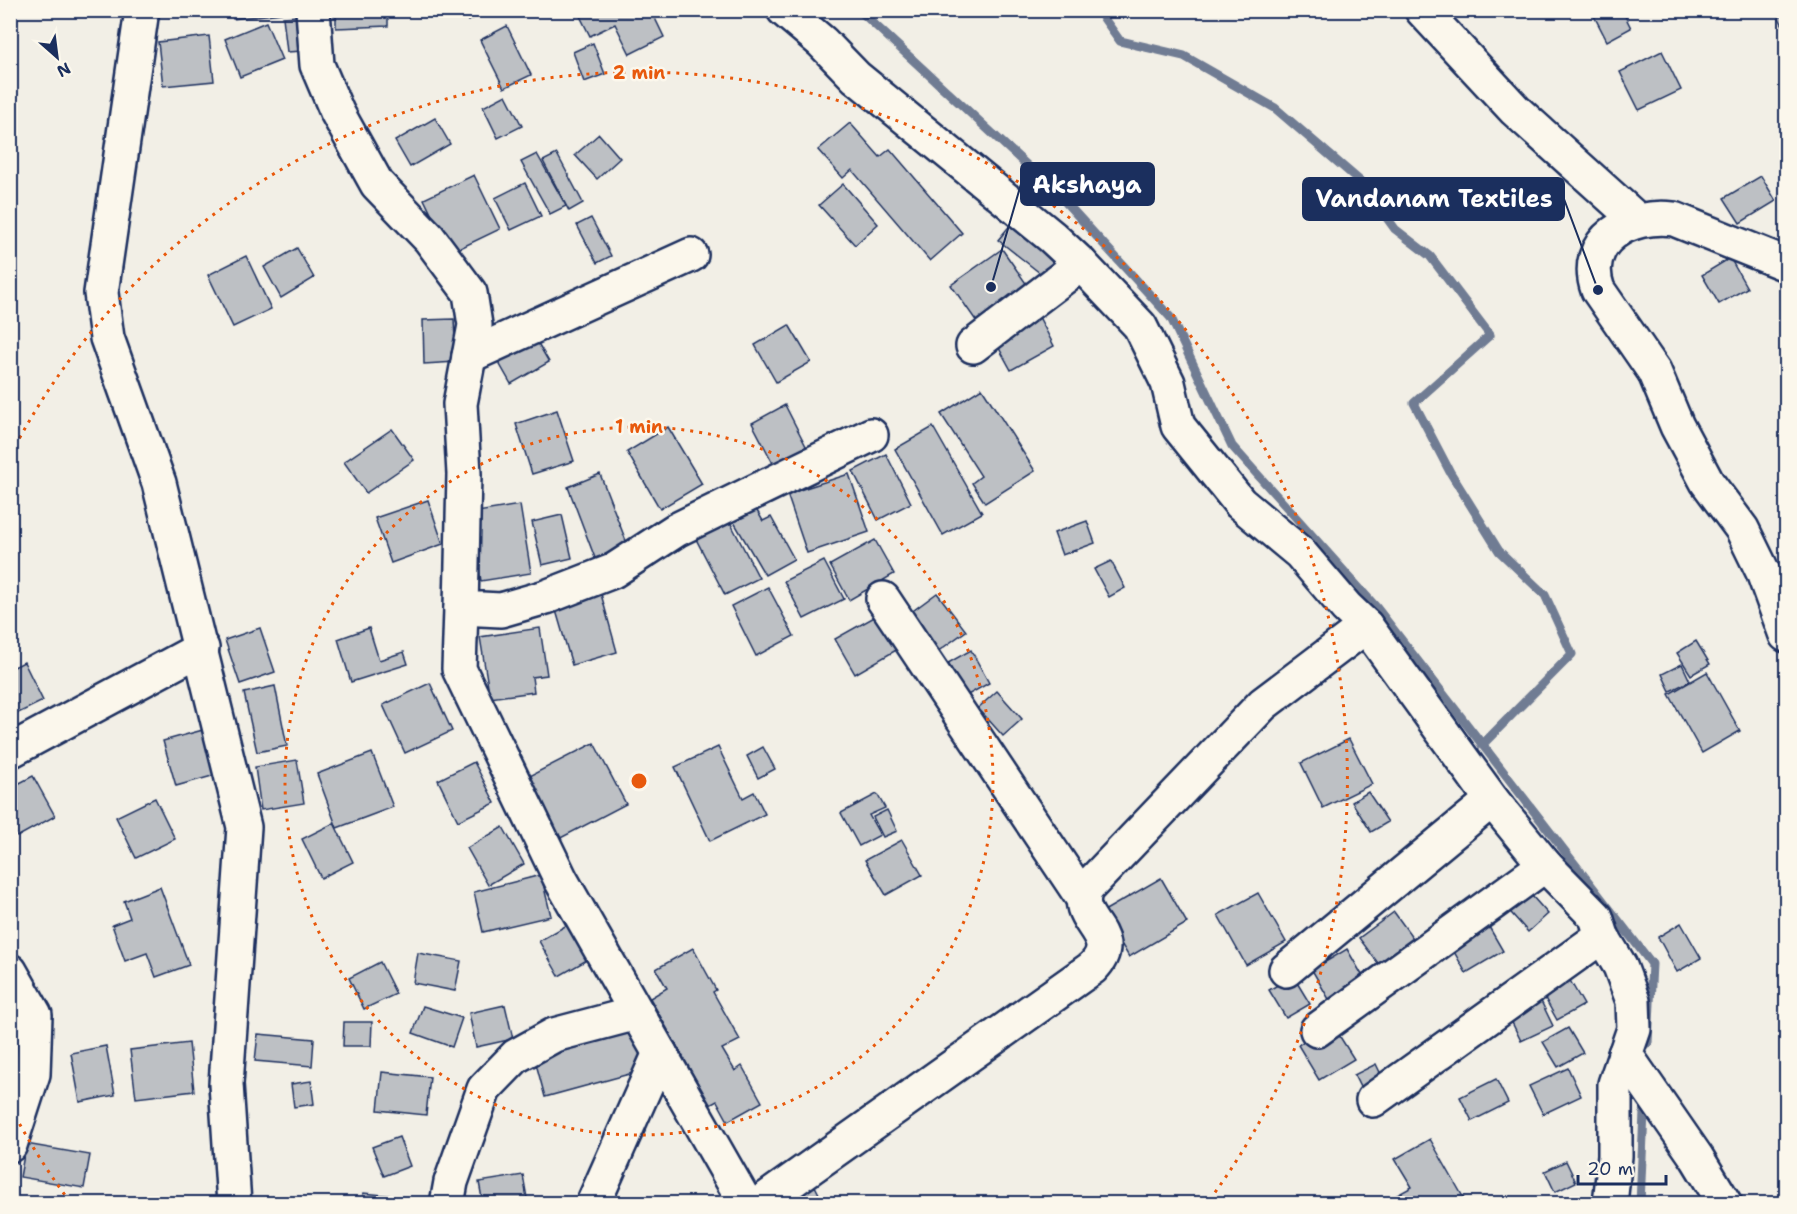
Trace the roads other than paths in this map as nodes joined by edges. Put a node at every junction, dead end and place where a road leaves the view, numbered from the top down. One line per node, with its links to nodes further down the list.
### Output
1 (142, 10): 16 (street)
2 (313, 10): 10 (street)
3 (784, 10): 7 (street)
4 (1422, 10): 5 (street)
5 (1637, 220): 8 (street); 15 (street)
6 (691, 255): 10 (street)
7 (1081, 264): 9 (street); 14 (street)
8 (1786, 264)
9 (973, 346)
10 (469, 356): 13 (street)
11 (871, 435): 13 (street)
12 (883, 599): 20 (street)
13 (461, 608): 24 (street)
14 (1366, 626): 18 (street); 20 (street)
15 (1786, 635)
16 (202, 648): 17 (street); 31 (street)
17 (10, 751)
18 (1492, 800): 19 (street); 22 (street)
19 (1545, 865): 21 (street); 25 (street)
20 (1082, 897): 36 (street)
21 (1602, 936): 27 (street); 29 (street)
22 (1286, 970)
23 (10, 971): 30 (street)
24 (637, 1013): 26 (street); 32 (street)
25 (1317, 1030)
26 (660, 1053): 28 (street); 33 (street)
27 (1625, 1054): 37 (street); 38 (street)
28 (687, 1099): 34 (street); 35 (street)
29 (1374, 1100)
30 (10, 1145)
31 (234, 1203)
32 (447, 1203)
33 (593, 1203)
34 (732, 1203)
35 (746, 1203)
36 (759, 1203)
37 (1610, 1203)
38 (1725, 1203)

